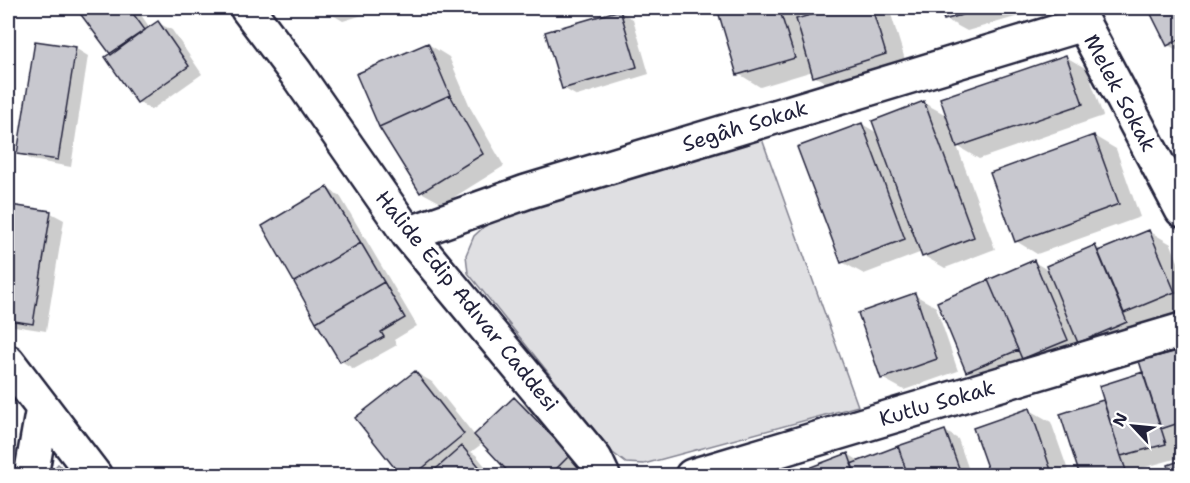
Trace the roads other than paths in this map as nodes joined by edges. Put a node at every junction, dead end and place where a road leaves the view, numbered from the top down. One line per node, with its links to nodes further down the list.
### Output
1 (247, 8): 4 (street, Halide Edip Adıvar Caddesi)
2 (1079, 16): 3 (street, Melek Sokak); 4 (street, Segâh Sokak)
3 (1182, 210)
4 (408, 234): 10 (street, Halide Edip Adıvar Caddesi)
5 (1182, 330): 11 (street, Kutlu Sokak)
6 (8, 362): 7 (street)
7 (43, 408): 8 (street); 9 (street)
8 (31, 476)
9 (95, 476)
10 (603, 476)
11 (692, 476)

